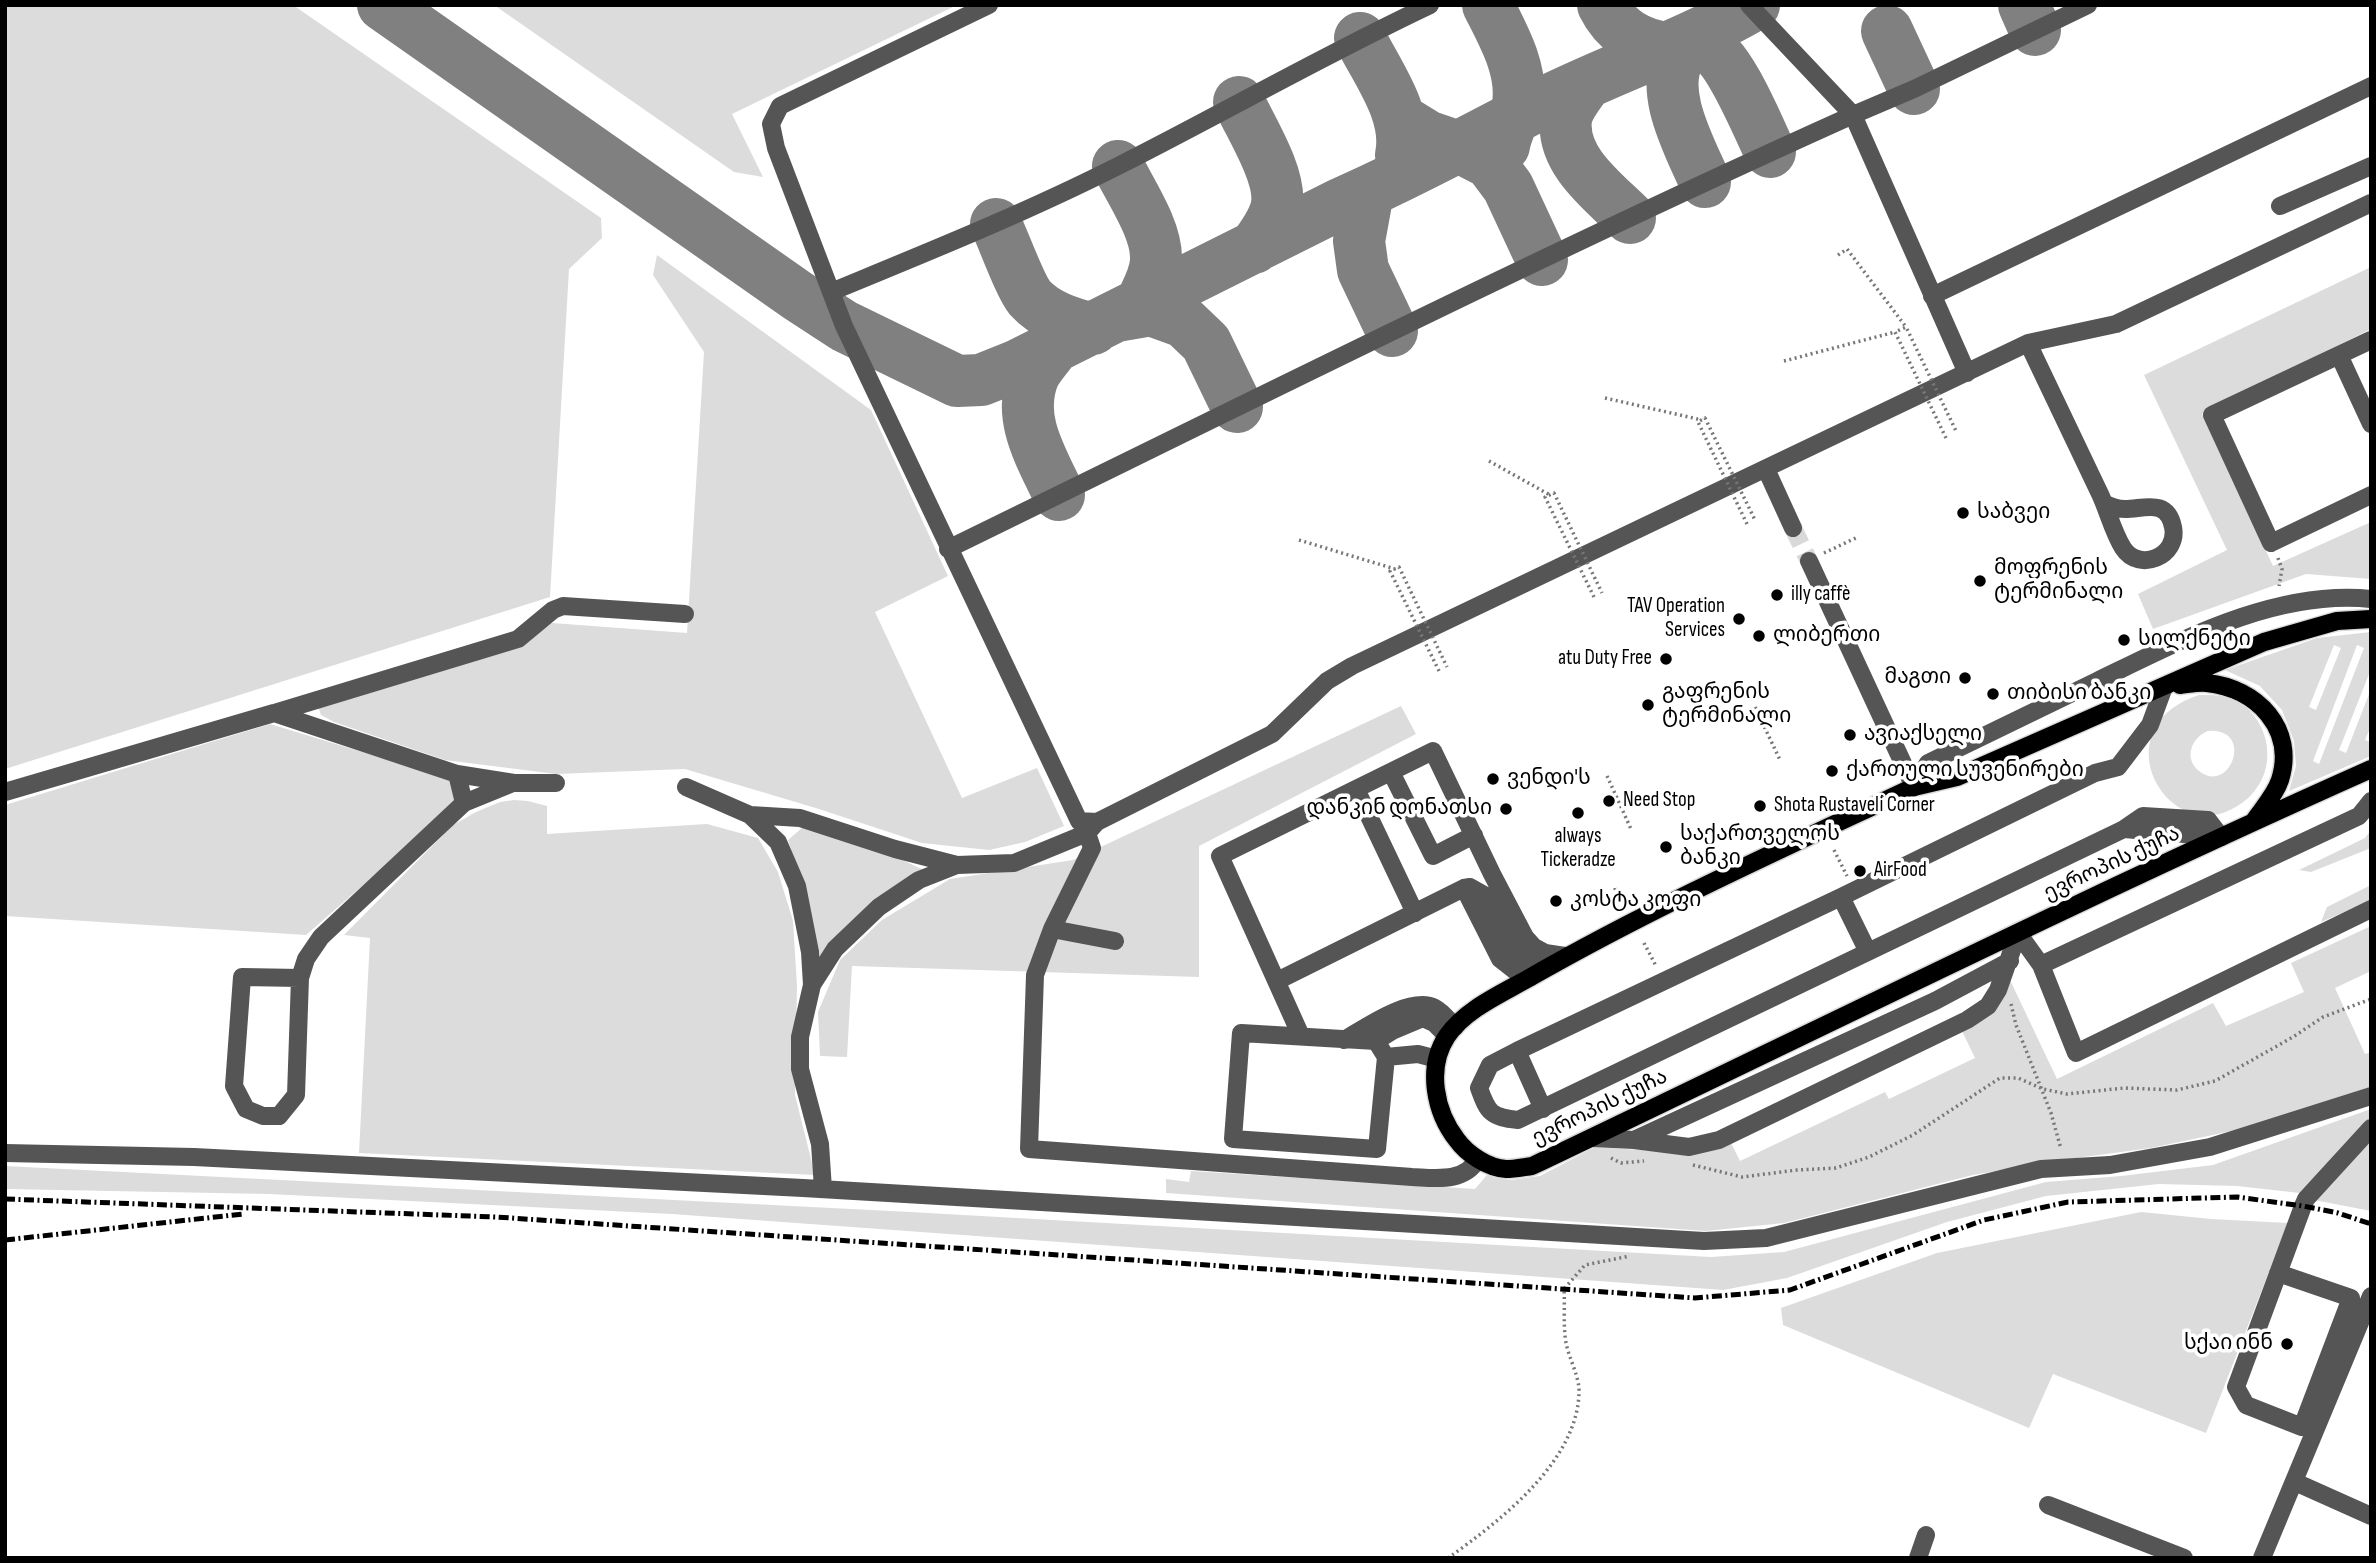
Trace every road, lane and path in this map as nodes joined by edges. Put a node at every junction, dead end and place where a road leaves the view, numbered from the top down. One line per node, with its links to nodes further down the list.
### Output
1 (989, 5): 11 (street)
2 (1430, 5): 11 (street)
3 (1749, 5): 6 (street)
4 (2088, 5): 6 (street)
5 (2371, 86): 12 (street)
6 (1853, 115): 12 (street); 36 (street)
7 (2371, 166): 9 (street)
8 (2371, 203): 16 (street)
9 (2280, 206)
10 (1838, 255): 13 (path)
11 (831, 292): 36 (street)
12 (1932, 296): 19 (street)
13 (1906, 327): 14 (path, bridge); 23 (path, bridge)
14 (1895, 332): 18 (path); 24 (path, bridge)
15 (2371, 340): 17 (street)
16 (2028, 343): 19 (street); 29 (street)
17 (2339, 355): 22 (street); 35 (street)
18 (1784, 360)
19 (1966, 373): 26 (street)
20 (1605, 398): 21 (path)
21 (1702, 420): 30 (path, bridge); 31 (path, bridge)
22 (2371, 424)
23 (1957, 433)
24 (1947, 439)
25 (1489, 461): 27 (path)
26 (1766, 468): 32 (street); 67 (street)
27 (1550, 495): 40 (path, bridge); 41 (path, bridge)
28 (2371, 495): 35 (street)
29 (2104, 503)
30 (1755, 520)
31 (1747, 524)
32 (1793, 528)
33 (1858, 537): 37 (path)
34 (1299, 540): 38 (path)
35 (2271, 543): 39 (path)
36 (948, 549): 67 (street)
37 (1816, 557): 58 (street)
38 (1395, 569): 45 (path, bridge); 46 (path, bridge)
39 (2279, 586)
40 (1602, 593)
41 (1594, 597)
42 (2371, 598): 58 (street)
43 (685, 614): 49 (street)
44 (2371, 619): 47 (main road, ევროპის ქუჩა)
45 (1447, 667)
46 (1439, 671)
47 (2164, 687): 58 (main road, ევროპის ქუჩა); 66 (main road); 72 (street)
48 (1755, 707): 50 (path)
49 (274, 713): 53 (street); 60 (street)
50 (1780, 760)
51 (2371, 769): 66 (main road, ევროპის ქუჩა)
52 (1391, 772): 59 (street); 69 (street); 69 (street)
53 (457, 774): 55 (street); 63 (street)
54 (1607, 776): 68 (path)
55 (514, 783): 56 (street); 63 (street)
56 (556, 783)
57 (686, 787): 65 (street)
58 (1914, 787): 79 (main road, ევროპის ქუჩა)
59 (1356, 789): 74 (street); 84 (street)
60 (5, 792)
61 (1801, 799): 64 (path)
62 (2371, 801): 81 (street)
63 (464, 803): 83 (street)
64 (1804, 805)
65 (750, 815): 71 (street); 85 (street)
66 (2254, 821): 70 (main road, ევროპის ქუჩა)
67 (1092, 827): 71 (street); 75 (street)
68 (1631, 829)
69 (1474, 835): 79 (street)
70 (2221, 837): 76 (main road, ევროპის ქუჩა); 78 (street)
71 (957, 865): 85 (street)
72 (1841, 897): 78 (street); 92 (street)
73 (2371, 909): 81 (street)
74 (1415, 913): 82 (street); 84 (street)
75 (1052, 929): 77 (street); 102 (street)
76 (2018, 933): 80 (street); 81 (street); 99 (main road, ევროპის ქუჩა)
77 (1115, 941)
78 (1868, 952): 97 (street)
79 (1565, 956): 82 (main road, ევროპის ქუჩა)
80 (2010, 961): 100 (street); 100 (street)
81 (2041, 965)
82 (1539, 972): 88 (main road, ევროპის ქუჩა)
83 (300, 978): 83 (street)
84 (1277, 981): 89 (street)
85 (812, 985): 107 (street)
86 (2010, 998): 95 (path)
87 (2371, 999): 95 (path)
88 (1451, 1032): 90 (street); 91 (street); 94 (main road, ევროპის ქუჩა)
89 (1301, 1036): 90 (street); 93 (street)
90 (1344, 1040): 91 (street)
91 (1376, 1041): 93 (street)
92 (1517, 1051): 97 (street); 97 (street)
93 (1386, 1057): 94 (street)
94 (1437, 1059): 102 (main road, ევროპის ქუჩა)
95 (2043, 1089): 105 (path); 106 (path)
96 (2371, 1096): 106 (street)
97 (1543, 1109)
98 (2371, 1128): 109 (street)
99 (1592, 1138): 100 (street); 102 (main road, ევროპის ქუჩა)
100 (1634, 1140)
101 (5, 1153): 107 (street)
102 (1478, 1159)
103 (1647, 1161): 104 (path)
104 (1639, 1162)
105 (1686, 1163)
106 (2066, 1167): 107 (street)
107 (823, 1189)
108 (1638, 1255): 115 (path)
109 (2278, 1273): 109 (street)
110 (2371, 1296): 111 (street)
111 (2295, 1482): 113 (street); 118 (street)
112 (2048, 1506): 117 (street)
113 (2371, 1516)
114 (1926, 1535): 116 (street)
115 (1448, 1558)
116 (1917, 1558)
117 (2184, 1558)
118 (2262, 1558)

